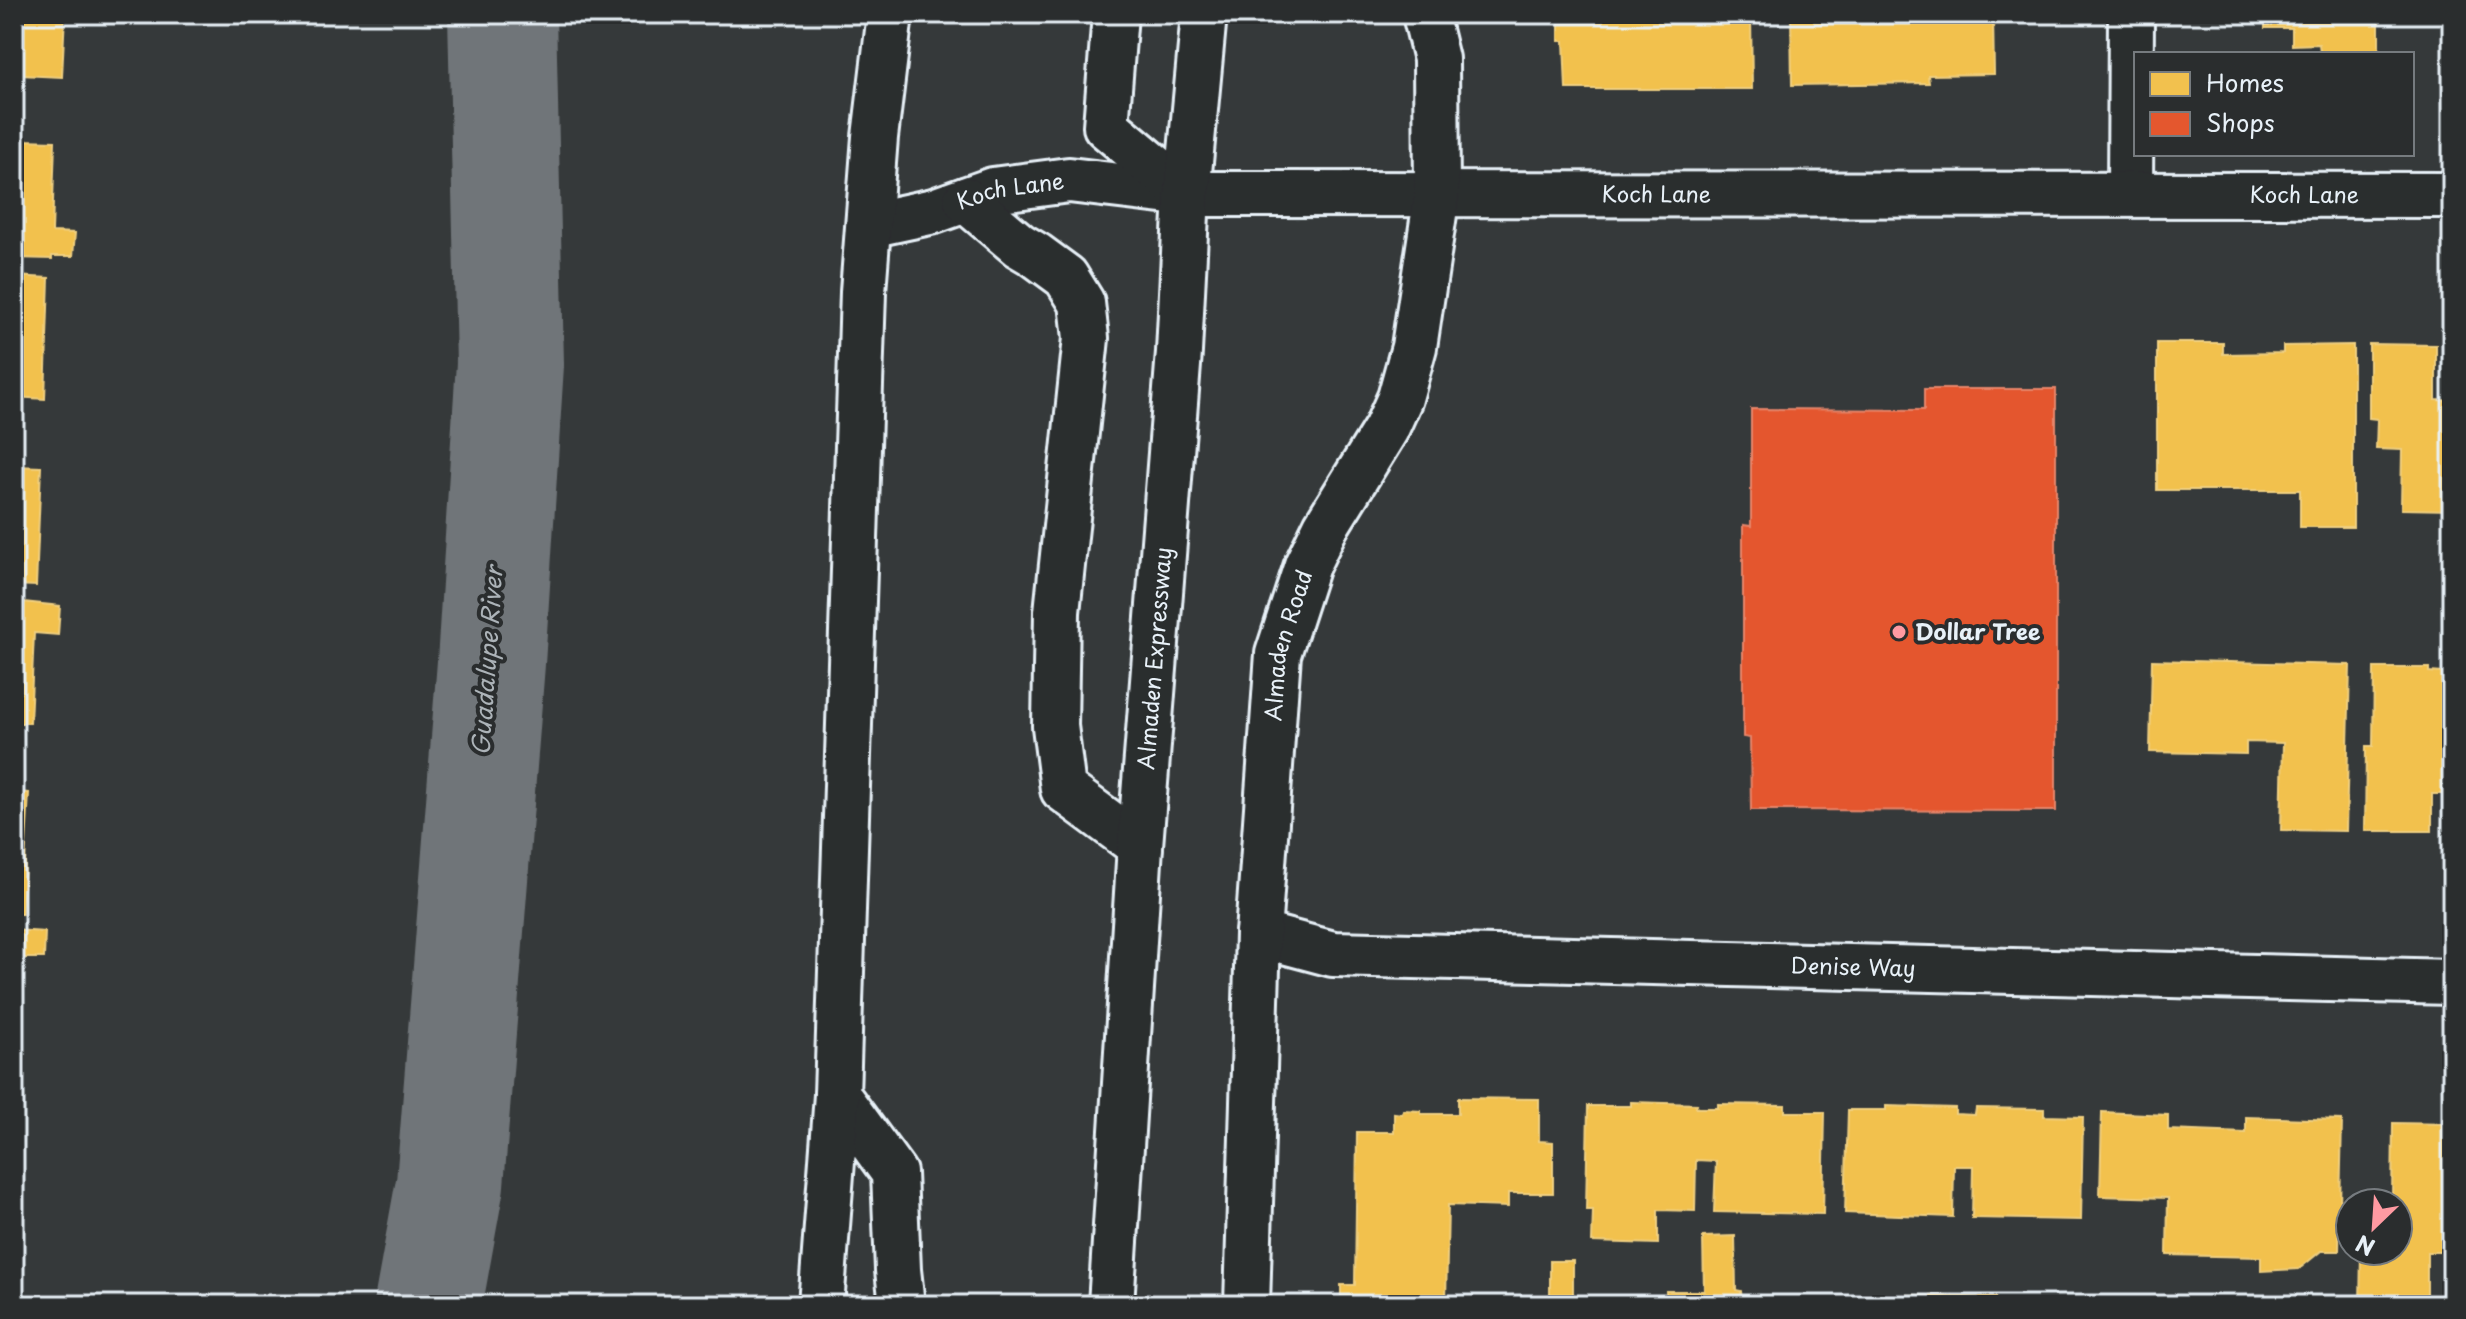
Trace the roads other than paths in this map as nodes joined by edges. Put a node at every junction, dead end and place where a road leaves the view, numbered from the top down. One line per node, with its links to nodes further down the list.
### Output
1 (890, 14): 11 (street)
2 (1115, 14): 6 (street)
3 (1204, 14): 6 (street, Almaden Expressway)
4 (1425, 14): 7 (street, Almaden Road)
5 (2131, 14): 8 (street)
6 (1187, 194): 7 (street, Koch Lane); 10 (street, Koch Lane); 12 (street, Almaden Expressway)
7 (1437, 194): 8 (street, Koch Lane); 13 (street, Almaden Road)
8 (2130, 194): 9 (street, Koch Lane)
9 (2452, 195)
10 (966, 200): 11 (street, Koch Lane); 12 (street)
11 (869, 225): 15 (street)
12 (1140, 846): 18 (street, Almaden Expressway)
13 (1258, 934): 14 (street, Denise Way); 19 (street, Almaden Road)
14 (2452, 982)
15 (837, 1095): 16 (street); 17 (street)
16 (821, 1305)
17 (902, 1305)
18 (1111, 1305)
19 (1247, 1305)

